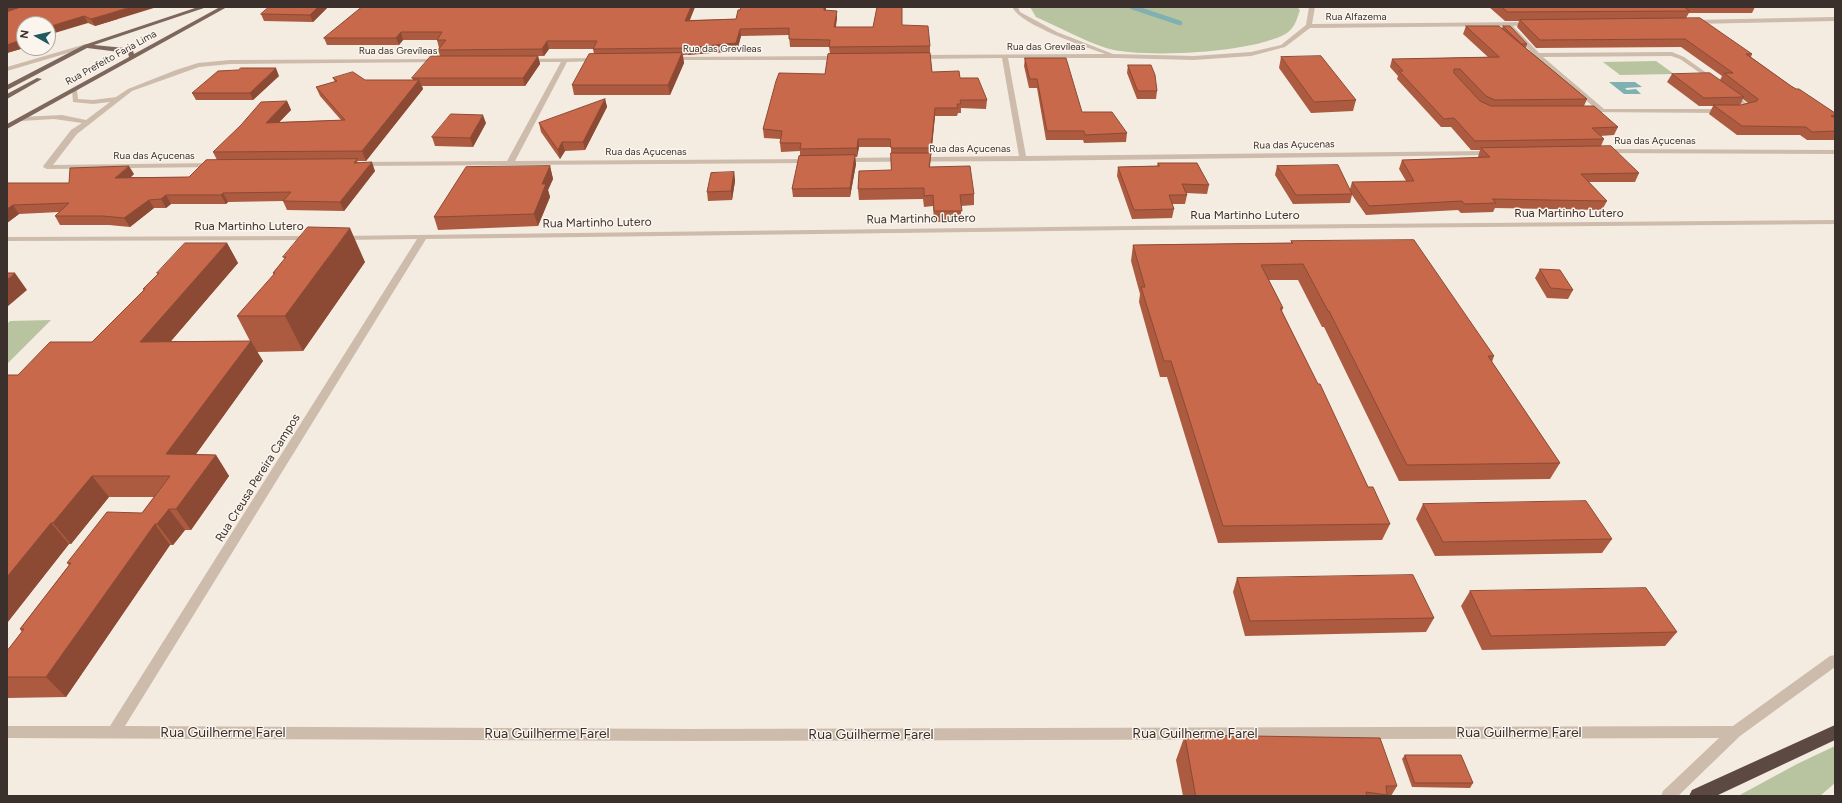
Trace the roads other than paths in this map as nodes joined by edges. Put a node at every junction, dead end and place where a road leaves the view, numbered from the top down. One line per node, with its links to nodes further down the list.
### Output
1 (204, 7): 10 (main road, Rua Prefeito Faria Lima)
2 (224, 7): 14 (main road, Rua Prefeito Faria Lima)
3 (1015, 7): 12 (street)
4 (1312, 7): 9 (street)
5 (1835, 19): 6 (street)
6 (1689, 22)
7 (1508, 24): 8 (street, Rua Alfazema); 9 (street, Rua Alfazema); 11 (street)
8 (1540, 24)
9 (1310, 26): 12 (street, Rua das Grevíleas)
10 (86, 46): 14 (main road); 18 (main road, Rua Prefeito Faria Lima); 23 (street)
11 (1537, 54): 29 (street); 31 (street)
12 (1117, 56): 13 (street, Rua das Grevíleas)
13 (1005, 57): 16 (street, Rua das Grevíleas); 38 (street)
14 (132, 58): 25 (main road, Rua Prefeito Faria Lima)
15 (848, 58): 17 (street, Rua das Grevíleas)
16 (911, 58)
17 (660, 59)
18 (59, 60): 24 (main road, Rua Prefeito Faria Lima); 26 (main road)
19 (517, 60): 20 (street)
20 (565, 60): 21 (street); 41 (street)
21 (604, 60)
22 (445, 61): 27 (street, Rua das Grevíleas)
23 (7, 69)
24 (8, 86)
25 (74, 90): 27 (street); 32 (main road, Rua Prefeito Faria Lima)
26 (7, 97)
27 (118, 99): 33 (street, Rua das Grevíleas)
28 (1728, 110): 31 (street)
29 (1736, 110)
30 (1580, 111): 31 (street)
31 (1602, 111)
32 (21, 119): 33 (street); 34 (main road, Rua Prefeito Faria Lima)
33 (87, 122): 43 (street, Rua das Açucenas)
34 (7, 127)
35 (1595, 152): 36 (street, Rua das Açucenas)
36 (1835, 152)
37 (1500, 153): 38 (street, Rua das Açucenas)
38 (1023, 159): 40 (street, Rua das Açucenas)
39 (818, 160): 41 (street, Rua das Açucenas)
40 (833, 160)
41 (510, 163): 42 (street, Rua das Açucenas)
42 (350, 164)
43 (222, 165)
44 (1835, 222): 45 (street, Rua Martinho Lutero)
45 (423, 237): 46 (street, Rua Martinho Lutero); 49 (street, Rua Creusa Pereira Campos)
46 (7, 239)
47 (1835, 660): 50 (street)
48 (7, 732): 49 (street, Rua Guilherme Farel)
49 (114, 732): 50 (street, Rua Guilherme Farel)
50 (1735, 732): 52 (street)
51 (1835, 732): 53 (highway)
52 (1668, 796)
53 (1698, 796)

